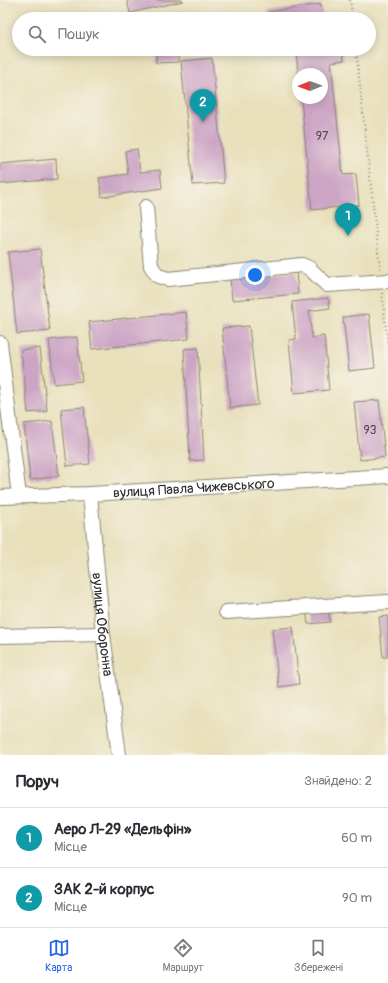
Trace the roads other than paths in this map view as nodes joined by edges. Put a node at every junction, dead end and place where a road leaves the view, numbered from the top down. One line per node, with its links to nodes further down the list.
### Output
1 (146, 207): 2 (street)
2 (385, 282)
3 (0, 343): 6 (street)
4 (388, 476): 5 (street, вулиця Павла Чижевського)
5 (90, 494): 6 (street, вулиця Павла Чижевського); 10 (street, вулиця Оборонна)
6 (19, 496): 7 (street, вулиця Павла Чижевського)
7 (0, 497)
8 (388, 602): 9 (street)
9 (226, 612)
10 (103, 634): 11 (street); 12 (street, вулиця Оборонна)
11 (0, 636)
12 (119, 755)

